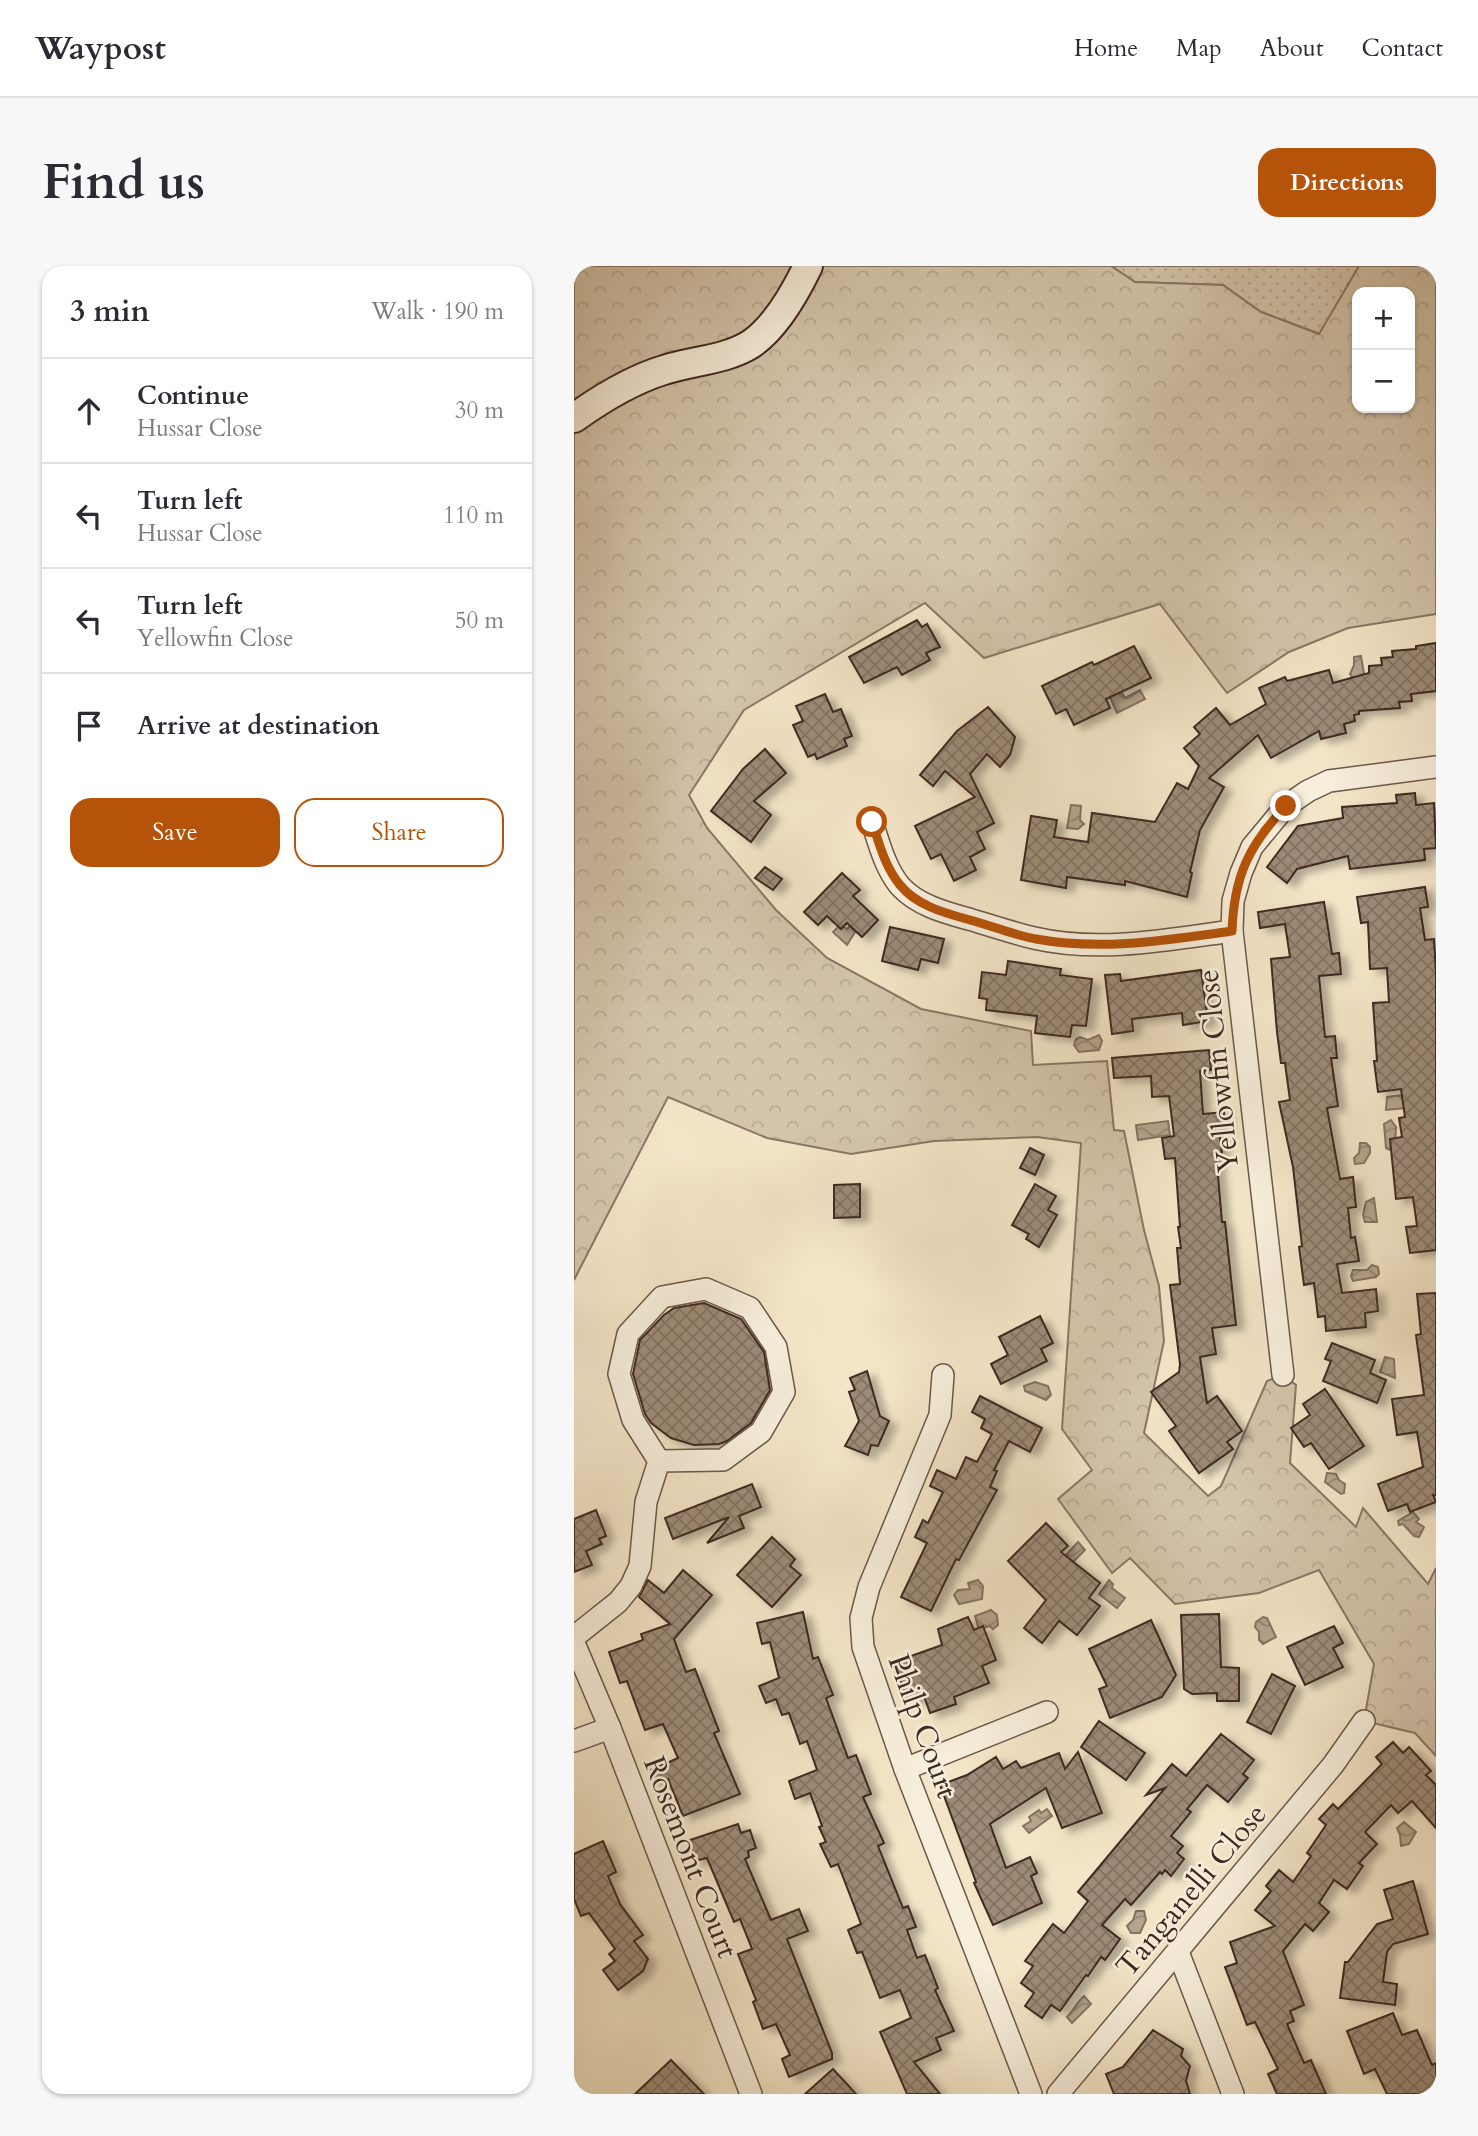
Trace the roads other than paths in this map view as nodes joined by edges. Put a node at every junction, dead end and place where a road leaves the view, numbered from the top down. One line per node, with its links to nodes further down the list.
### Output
1 (807, 266): 2 (street)
2 (574, 418)
3 (1436, 767): 5 (street, Yellowfin Close)
4 (872, 822): 5 (street)
5 (1232, 931): 7 (street, Yellowfin Close)
6 (943, 1375): 15 (street, Philp Court)
7 (1283, 1376)
8 (659, 1461): 8 (street); 9 (street)
9 (574, 1637)
10 (574, 1643): 13 (street, Rosemont Court)
11 (1047, 1712): 15 (street)
12 (1364, 1721): 16 (street, Tanganelli Close)
13 (610, 1728): 14 (street); 17 (street, Rosemont Court)
14 (574, 1741)
15 (905, 1769): 18 (street, Philp Court)
16 (1178, 1952): 19 (street, Tanganelli Close); 20 (street)
17 (751, 2094)
18 (1031, 2094)
19 (1058, 2094)
20 (1233, 2094)

